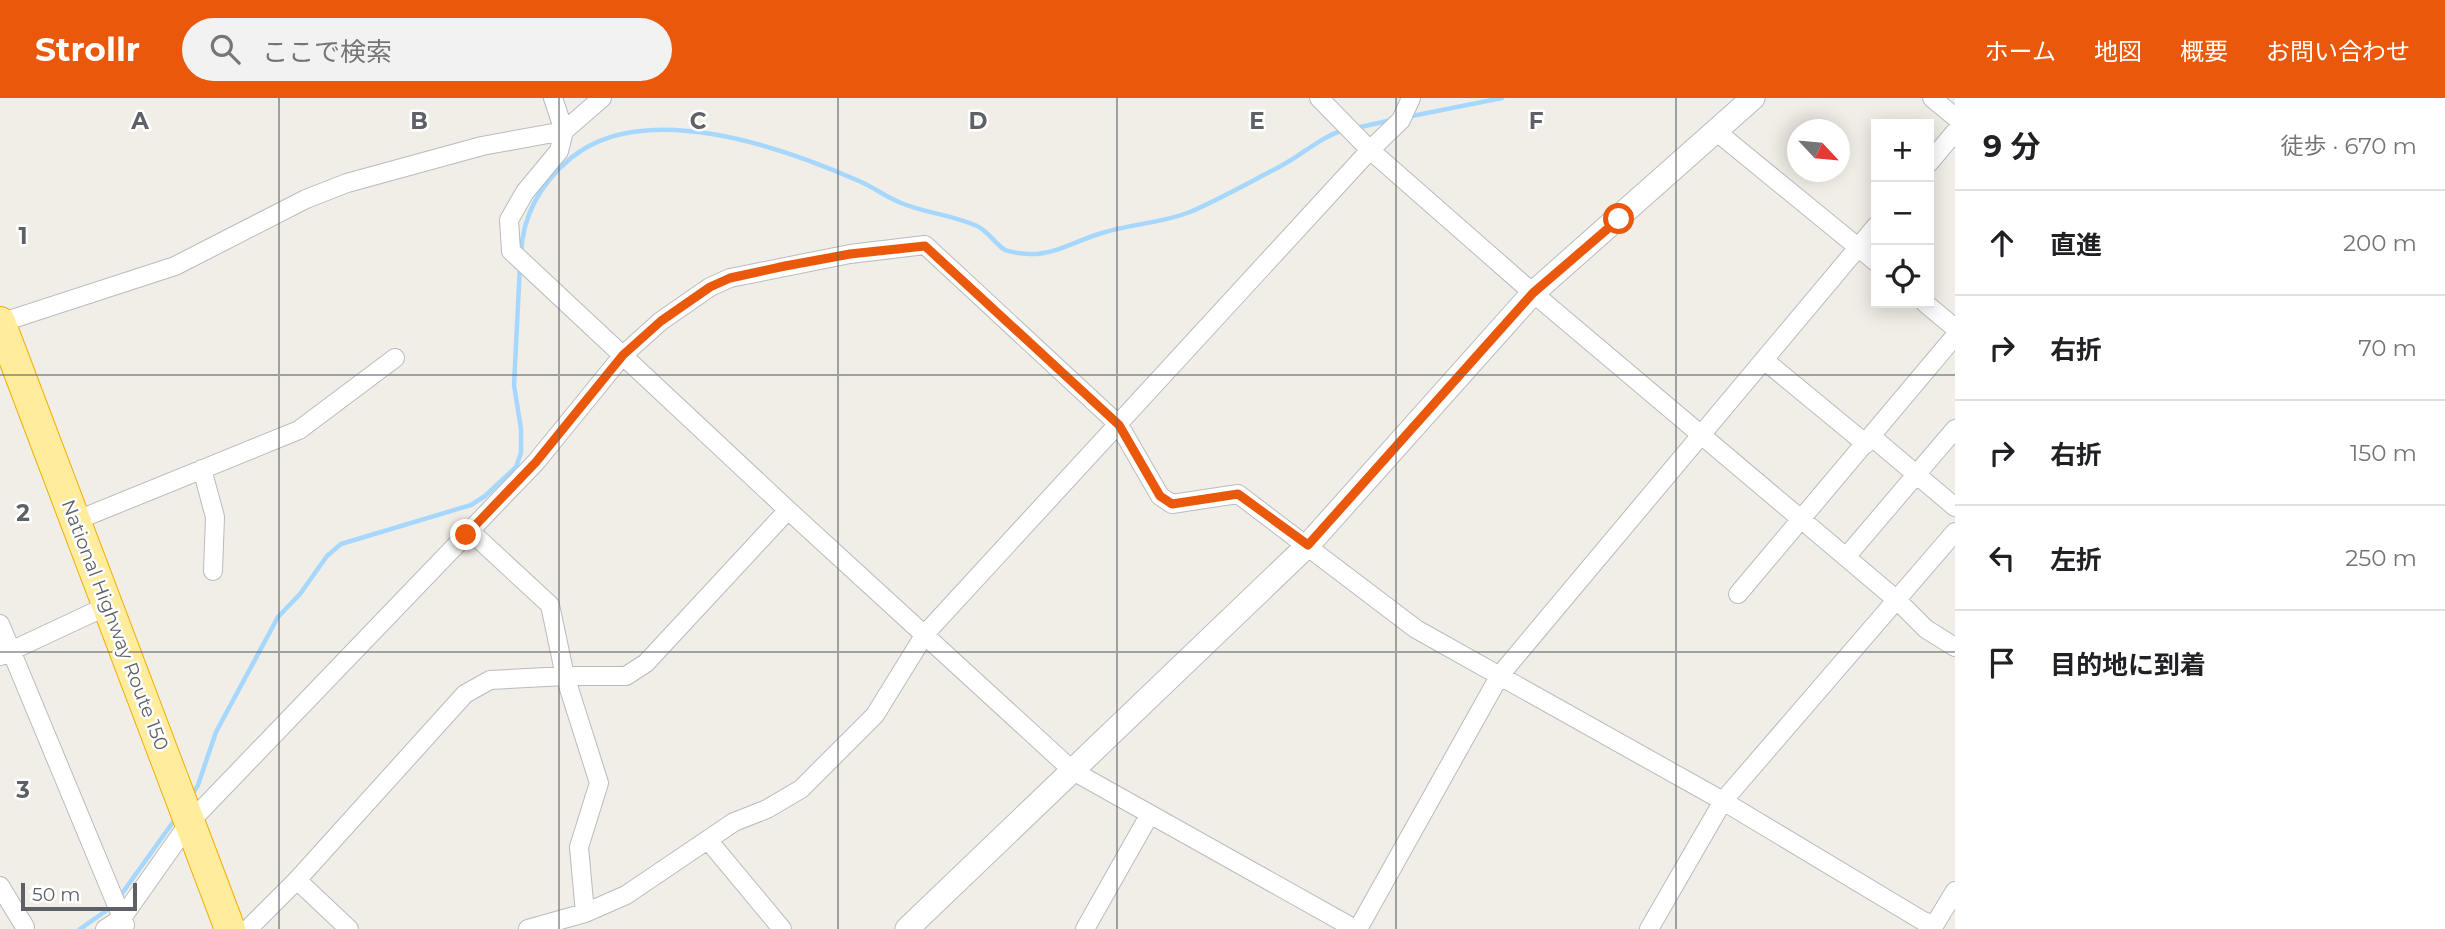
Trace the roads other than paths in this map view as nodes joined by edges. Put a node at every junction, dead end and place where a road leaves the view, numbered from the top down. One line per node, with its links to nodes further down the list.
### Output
1 (553, 98): 8 (street)
2 (602, 98): 8 (street)
3 (1320, 98): 11 (street)
4 (1411, 98): 11 (street)
5 (1753, 98): 9 (street)
6 (1932, 98): 7 (street)
7 (1955, 117)
8 (564, 131): 18 (street); 21 (street)
9 (1717, 132): 14 (street); 16 (street)
10 (1955, 132): 12 (street)
11 (1370, 150): 16 (street); 24 (street)
12 (1934, 157)
13 (1871, 232): 14 (street)
14 (1858, 247): 15 (street); 23 (street)
15 (1871, 258)
16 (1533, 293): 26 (street); 36 (street)
17 (1931, 308): 19 (street)
18 (0, 323): 32 (highway, National Highway Route 150)
19 (1955, 328)
20 (1955, 336): 27 (street)
21 (623, 355): 24 (street); 31 (street); 34 (street)
22 (395, 358): 28 (street)
23 (1764, 360): 26 (street); 27 (street)
24 (1119, 425): 36 (street); 43 (street)
25 (1955, 429): 29 (street)
26 (1702, 436): 33 (street); 46 (street)
27 (1869, 440): 29 (street); 33 (street)
28 (202, 470): 32 (street); 38 (street)
29 (1916, 474): 30 (street); 37 (street)
30 (1955, 506)
31 (788, 510): 43 (street); 47 (street)
32 (75, 521): 41 (highway, National Highway Route 150)
33 (1802, 521): 37 (street); 39 (street)
34 (470, 531): 47 (street); 51 (street)
35 (1955, 532): 40 (street)
36 (1308, 545): 46 (street); 48 (street)
37 (1846, 557): 40 (street)
38 (213, 571)
39 (1738, 594)
40 (1898, 601): 44 (street); 49 (street)
41 (107, 606): 45 (street); 51 (highway, National Highway Route 150)
42 (0, 624): 45 (street)
43 (925, 634): 48 (street); 52 (street)
44 (1955, 647)
45 (6, 654): 57 (street)
46 (1500, 675): 49 (street); 68 (street)
47 (565, 676): 53 (street); 56 (street)
48 (1073, 771): 50 (street); 66 (street)
49 (1723, 801): 59 (street); 69 (street)
50 (1150, 814): 67 (street); 68 (street)
51 (189, 822): 57 (street); 62 (highway, National Highway Route 150)
52 (708, 840): 56 (street); 65 (street)
53 (297, 880): 63 (street); 64 (street)
54 (0, 886): 58 (street)
55 (1955, 891): 59 (street)
56 (585, 914): 60 (street)
57 (125, 924): 61 (street)
58 (25, 927)
59 (1933, 927)
60 (534, 928)
61 (105, 929)
62 (230, 929)
63 (248, 929)
64 (349, 929)
65 (782, 929)
66 (907, 929)
67 (1086, 929)
68 (1357, 929)
69 (1649, 929)

